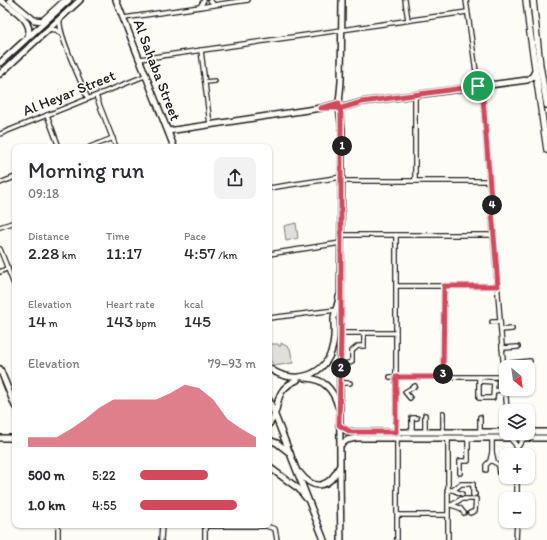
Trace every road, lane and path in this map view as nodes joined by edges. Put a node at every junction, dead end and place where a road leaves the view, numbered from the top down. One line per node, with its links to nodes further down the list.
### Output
1 (1, 0): 28 (street)
2 (10, 0): 23 (street)
3 (64, 0): 23 (street)
4 (68, 0): 23 (street)
5 (80, 0): 21 (street)
6 (204, 0): 18 (street)
7 (209, 0): 16 (street); 17 (street)
8 (248, 0): 15 (street)
9 (342, 0): 26 (street)
10 (405, 0): 22 (street)
11 (466, 0): 19 (street)
12 (526, 0): 24 (main road)
13 (533, 0): 32 (main road)
14 (117, 1): 20 (street, Al Sahaba Street)
15 (238, 1): 16 (street)
16 (214, 5): 17 (street)
17 (206, 6): 18 (street)
18 (200, 7): 20 (street)
19 (467, 12): 22 (street); 40 (street)
20 (124, 18): 30 (street, Al Sahaba Street)
21 (60, 19): 25 (street); 27 (street)
22 (408, 20): 26 (street)
23 (43, 21): 28 (street)
24 (529, 26): 32 (main road); 33 (main road)
25 (48, 29): 27 (street); 34 (street)
26 (342, 29): 29 (street); 44 (street)
27 (63, 37): 43 (street)
28 (28, 38): 31 (street)
29 (201, 50): 30 (street); 38 (street)
30 (140, 59): 35 (street, Al Sahaba Street)
31 (0, 63)
32 (540, 66): 39 (main road)
33 (535, 71): 36 (street); 39 (main road)
34 (0, 74)
35 (147, 75): 42 (street, Al Heyar Street); 48 (street, Al Sahaba Street)
36 (527, 80): 39 (street); 40 (street)
37 (215, 81): 38 (street)
38 (205, 82): 47 (street)
39 (543, 84): 45 (main road); 55 (main road)
40 (480, 86): 41 (street); 59 (street)
41 (415, 95): 44 (street); 58 (street)
42 (96, 96): 43 (street, Al Heyar Street); 50 (street)
43 (88, 99): 46 (street, Al Heyar Street)
44 (342, 105): 47 (street); 57 (street)
45 (547, 105)
46 (47, 115): 49 (street, Al Heyar Street); 51 (street)
47 (210, 125): 48 (street)
48 (168, 131): 54 (street, Al Sahaba Street)
49 (0, 134)
50 (112, 138): 52 (street); 53 (street)
51 (59, 144)
52 (97, 144)
53 (115, 144)
54 (173, 144)
55 (547, 150)
56 (12, 178): 60 (street)
57 (342, 179): 58 (street); 61 (street); 64 (street)
58 (416, 181): 59 (street)
59 (490, 181): 66 (street)
60 (0, 183)
61 (272, 188)
62 (12, 223): 63 (street)
63 (0, 228)
64 (342, 235): 65 (street); 67 (street)
65 (396, 235): 66 (street); 73 (street)
66 (494, 235): 75 (street)
67 (341, 243): 69 (street); 76 (street)
68 (0, 249): 70 (street)
69 (272, 254)
70 (8, 268): 71 (street); 72 (street)
71 (0, 272)
72 (12, 279)
73 (397, 286): 74 (street); 86 (street)
74 (444, 286): 75 (street); 78 (street)
75 (498, 286): 81 (street)
76 (338, 310): 77 (street); 84 (street); 97 (street)
77 (272, 318)
78 (444, 321): 79 (street); 95 (street)
79 (449, 321)
80 (492, 322): 81 (street)
81 (500, 322): 83 (street)
82 (512, 329): 83 (street)
83 (501, 330): 88 (street)
84 (341, 333): 85 (street); 90 (street)
85 (364, 334): 86 (street); 90 (street)
86 (396, 334): 94 (street)
87 (518, 346): 88 (street)
88 (502, 348): 89 (street)
89 (503, 360)
90 (341, 365): 99 (street)
91 (0, 369): 104 (street)
92 (272, 370): 97 (street)
93 (390, 377): 94 (street)
94 (396, 377): 95 (street); 105 (street)
95 (443, 377): 98 (street)
96 (499, 377): 98 (street)
97 (302, 378): 109 (street); 111 (street)
98 (479, 379): 102 (street); 102 (street)
99 (341, 383): 100 (street); 109 (street)
100 (350, 383)
101 (415, 385): 106 (street)
102 (494, 391): 103 (street)
103 (499, 391)
104 (12, 392)
105 (396, 392): 106 (street); 124 (street)
106 (405, 392): 107 (street)
107 (410, 398)
108 (272, 407): 111 (street)
109 (339, 413): 116 (street)
110 (443, 413): 119 (street)
111 (275, 414): 115 (street); 139 (street)
112 (425, 415): 118 (street)
113 (480, 417): 120 (street)
114 (417, 418): 117 (street)
115 (272, 419)
116 (339, 425): 124 (street); 137 (street)
117 (412, 432): 118 (street); 124 (street)
118 (425, 432): 119 (street)
119 (443, 432): 120 (street)
120 (480, 432): 121 (street); 129 (street)
121 (499, 432)
122 (535, 432): 123 (street)
123 (547, 432)
124 (397, 435): 127 (street); 137 (street); 155 (street)
125 (0, 438): 126 (street)
126 (12, 438)
127 (448, 438): 128 (street); 147 (street)
128 (468, 438): 129 (street); 146 (street)
129 (475, 438): 130 (street)
130 (492, 438): 131 (street); 140 (street)
131 (499, 438)
132 (535, 438): 133 (street)
133 (547, 438)
134 (511, 440): 138 (street)
135 (523, 440): 138 (street)
136 (272, 441): 139 (street)
137 (340, 445): 141 (street)
138 (517, 448)
139 (291, 455): 143 (street)
140 (492, 461): 142 (street); 145 (street)
141 (340, 466): 143 (street); 167 (street)
142 (499, 466)
143 (296, 467): 152 (street)
144 (272, 469): 152 (street)
145 (486, 470)
146 (460, 473)
147 (447, 490): 148 (street); 151 (street)
148 (453, 490): 149 (street); 150 (street)
149 (462, 494)
150 (475, 494)
151 (450, 506): 153 (street); 154 (street); 156 (street)
152 (314, 512): 166 (street)
153 (470, 513)
154 (464, 514)
155 (398, 515): 156 (street); 168 (street)
156 (448, 515): 169 (street)
157 (58, 528): 162 (street)
158 (162, 528): 163 (street)
159 (205, 528): 164 (street)
160 (272, 528): 165 (street)
161 (516, 528): 170 (street)
162 (58, 540)
163 (162, 540)
164 (205, 540)
165 (277, 540)
166 (324, 540)
167 (341, 540)
168 (397, 540)
169 (448, 540)
170 (516, 540)

